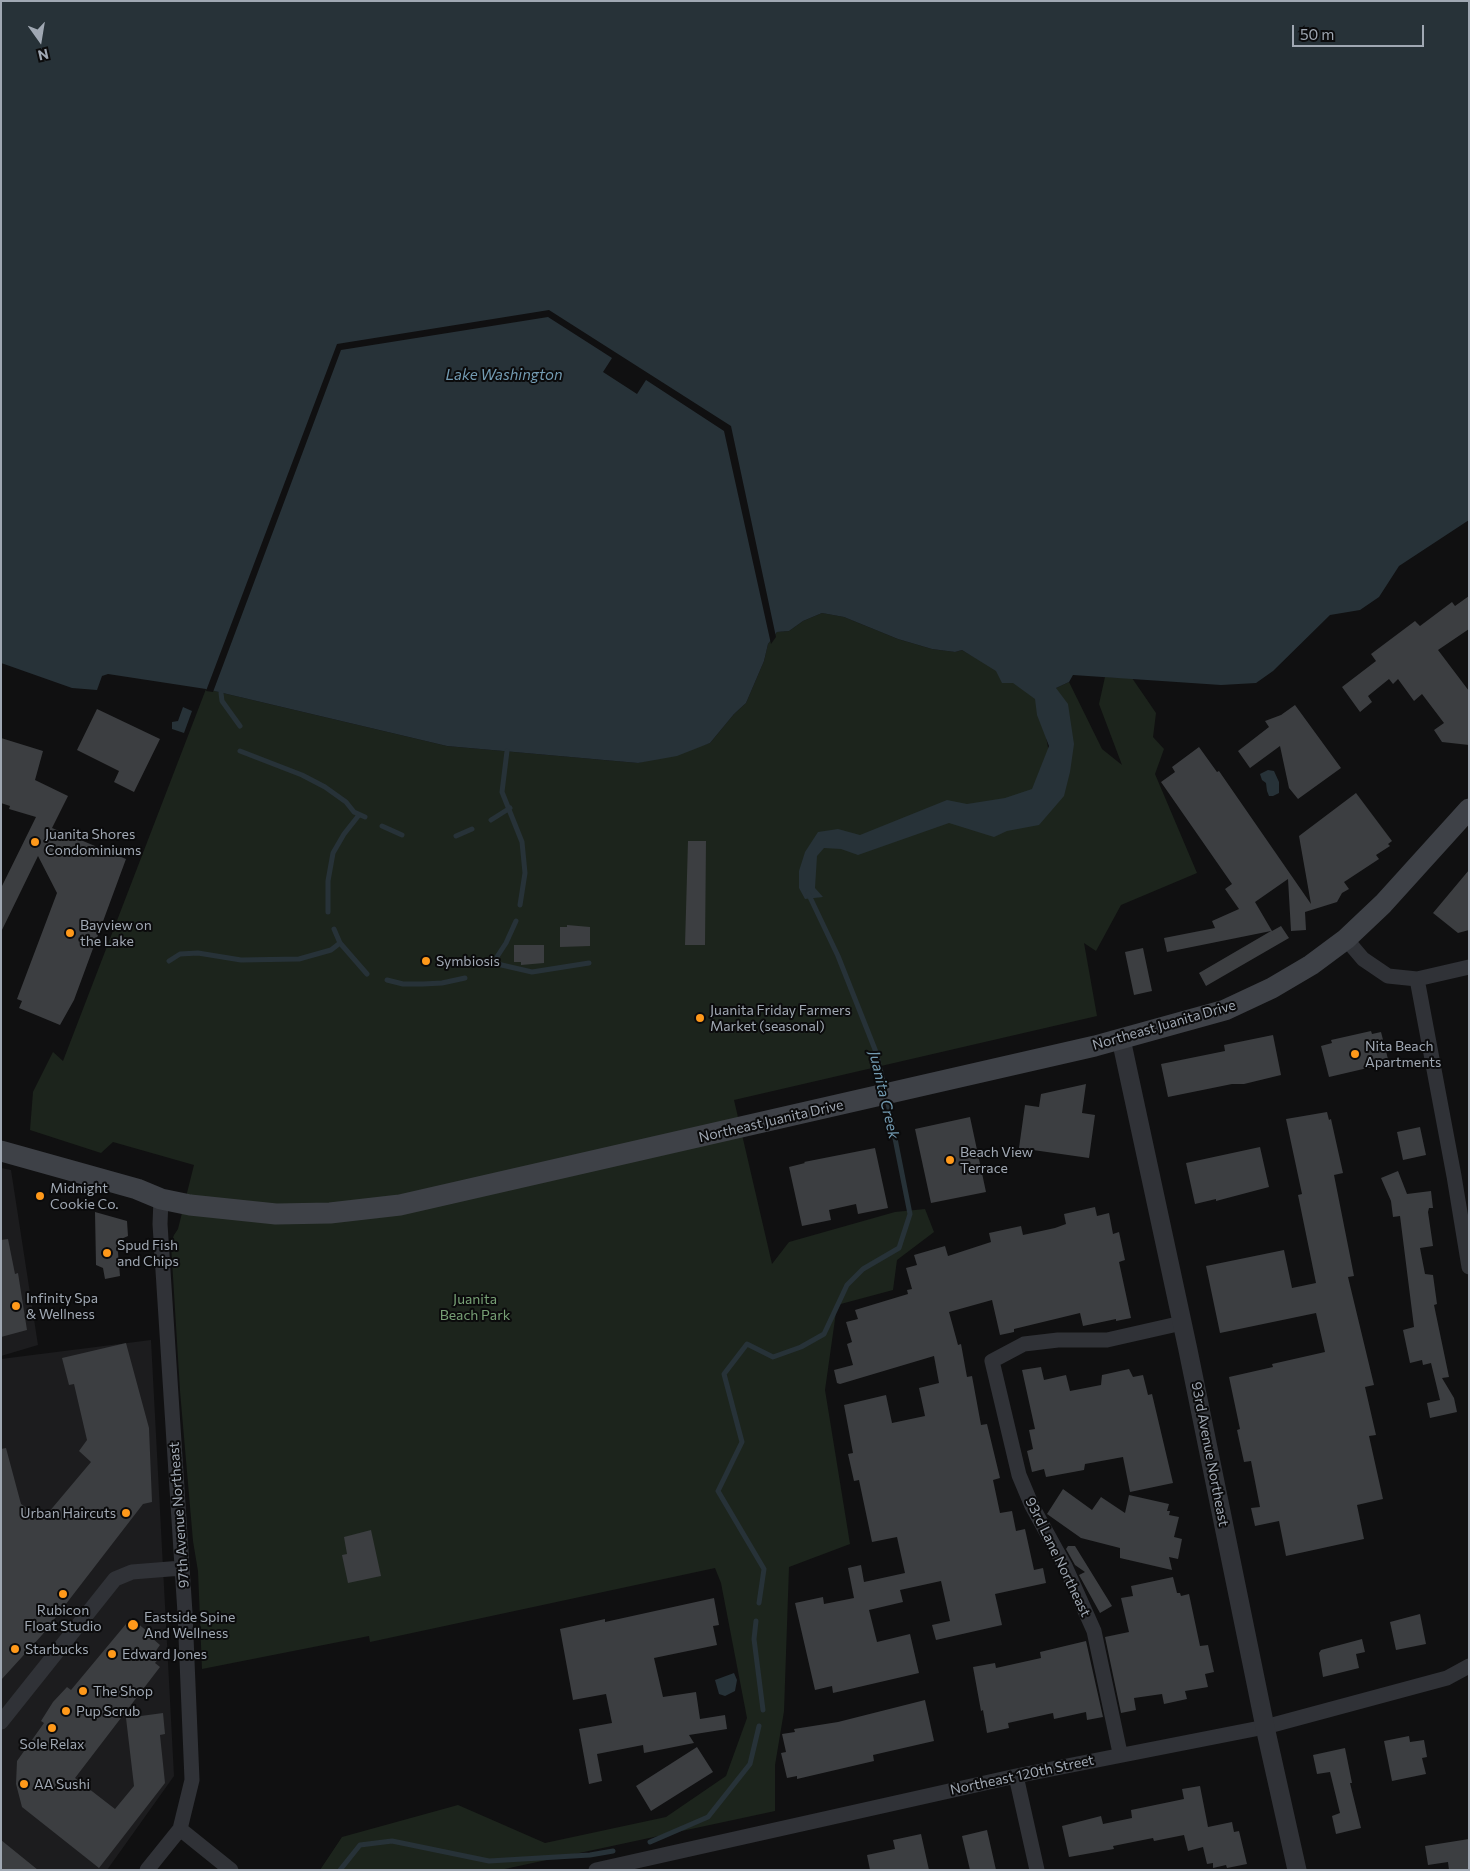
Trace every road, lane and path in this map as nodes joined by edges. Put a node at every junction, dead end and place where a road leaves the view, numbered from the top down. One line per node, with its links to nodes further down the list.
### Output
1 (1469, 809): 2 (main road, Northeast Juanita Drive)
2 (1346, 939): 4 (street); 5 (main road, Northeast Juanita Drive)
3 (1469, 967): 4 (street)
4 (1417, 979): 8 (street)
5 (1121, 1039): 7 (main road, Northeast Juanita Drive); 9 (street, 93rd Avenue Northeast)
6 (1, 1152): 7 (main road, Northeast Juanita Drive)
7 (161, 1199): 10 (street, 97th Avenue Northeast)
8 (1469, 1267)
9 (1182, 1323): 13 (street, 93rd Avenue Northeast); 14 (street, 93rd Lane Northeast)
10 (182, 1568): 12 (street); 16 (street, 97th Avenue Northeast)
11 (1469, 1666): 13 (street, Northeast 120th Street)
12 (2, 1721)
13 (1265, 1727): 14 (street, Northeast 120th Street); 21 (street, 93rd Avenue Northeast)
14 (1120, 1754): 15 (street, Northeast 120th Street)
15 (1016, 1776): 19 (street, Northeast 120th Street); 20 (street)
16 (180, 1829): 17 (street); 18 (street)
17 (147, 1870)
18 (231, 1870)
19 (596, 1870)
20 (1037, 1870)
21 (1298, 1870)

